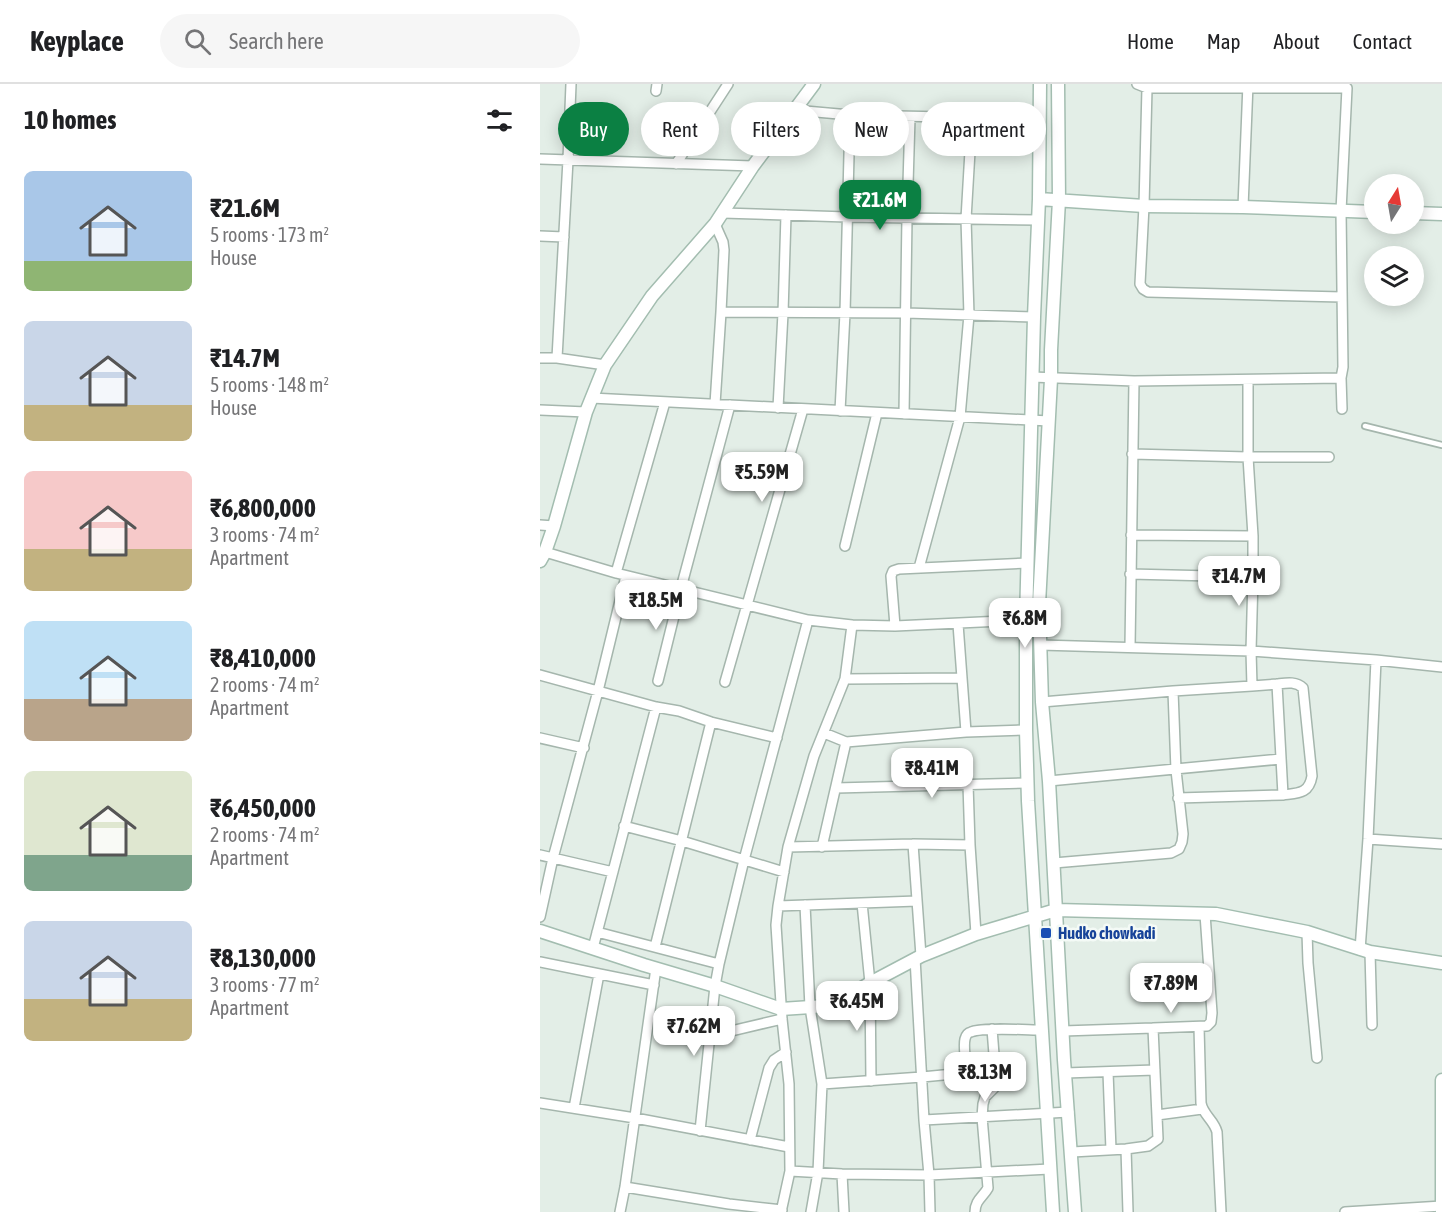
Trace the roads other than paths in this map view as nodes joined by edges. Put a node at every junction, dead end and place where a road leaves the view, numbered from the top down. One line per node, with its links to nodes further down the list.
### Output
1 (571, 84): 20 (street)
2 (728, 84): 21 (street)
3 (814, 84): 11 (main road)
4 (1040, 84): 12 (main road)
5 (1058, 84): 24 (main road)
6 (1137, 84): 10 (street)
7 (1206, 86): 8 (street); 10 (street)
8 (1248, 86): 9 (street); 26 (street)
9 (1315, 86): 27 (street)
10 (1148, 88): 25 (street)
11 (800, 102)
12 (1039, 102)
13 (910, 117): 14 (street); 34 (street)
14 (921, 117)
15 (760, 156): 22 (main road)
16 (849, 156): 33 (street)
17 (970, 156): 35 (street)
18 (1039, 156): 23 (main road)
19 (540, 159): 20 (street)
20 (568, 160): 21 (street); 39 (street)
21 (676, 164): 22 (street)
22 (753, 166): 29 (main road)
23 (1039, 199): 24 (main road); 36 (main road)
24 (1059, 201): 25 (main road); 52 (main road)
25 (1144, 206): 26 (main road); 40 (street)
26 (1243, 207): 27 (main road)
27 (1341, 212): 28 (main road); 40 (street)
28 (1364, 212)
29 (723, 213): 32 (street); 37 (main road)
30 (1424, 213): 31 (main road)
31 (1442, 214)
32 (786, 215): 33 (street); 42 (street)
33 (847, 217): 34 (street); 43 (street)
34 (907, 218): 35 (street); 44 (street)
35 (966, 219): 36 (street); 45 (street)
36 (1038, 220): 46 (main road)
37 (715, 224): 41 (street); 49 (main road)
38 (540, 236): 39 (street)
39 (564, 237): 48 (street)
40 (1342, 297): 51 (street)
41 (722, 312): 42 (street); 57 (street)
42 (783, 313): 43 (street); 59 (street)
43 (845, 313): 44 (street); 63 (street)
44 (906, 313): 45 (street); 66 (street)
45 (969, 315): 46 (street); 67 (street)
46 (1034, 317): 50 (main road)
47 (540, 358): 48 (street)
48 (557, 358): 49 (street)
49 (605, 365): 55 (main road)
50 (1032, 377): 52 (street); 68 (main road)
51 (1341, 378): 53 (street); 61 (street)
52 (1051, 379): 54 (street); 69 (main road)
53 (1248, 380): 54 (street); 74 (street)
54 (1134, 381): 72 (street)
55 (591, 398): 56 (street); 64 (main road)
56 (665, 402): 57 (street); 83 (street)
57 (714, 404): 58 (street)
58 (730, 405): 59 (street); 87 (street)
59 (778, 408): 60 (street)
60 (803, 409): 63 (street); 88 (street)
61 (1342, 409)
62 (540, 410): 64 (street)
63 (840, 411): 65 (street)
64 (586, 412): 76 (main road)
65 (877, 412): 66 (street); 79 (street)
66 (904, 414): 67 (street)
67 (960, 417): 68 (street); 82 (street)
68 (1031, 420): 69 (street); 81 (main road)
69 (1049, 421): 94 (main road)
70 (1365, 426): 71 (lane)
71 (1442, 445)
72 (1132, 454): 74 (street); 77 (street)
73 (1329, 457): 74 (street)
74 (1248, 458): 78 (street)
75 (540, 525): 76 (street)
76 (554, 526): 80 (main road)
77 (1131, 535): 78 (street); 84 (street)
78 (1253, 536): 86 (street)
79 (845, 546)
80 (542, 557): 83 (street)
81 (1028, 563): 82 (street); 90 (main road)
82 (919, 568): 93 (street)
83 (616, 573): 85 (street)
84 (1130, 574): 86 (street); 95 (street)
85 (626, 576): 87 (street); 106 (street)
86 (1253, 577): 96 (street)
87 (681, 588): 88 (street); 102 (street)
88 (747, 605): 89 (street); 103 (street)
89 (808, 620): 92 (street); 115 (street)
90 (1026, 620): 91 (street); 111 (main road)
91 (958, 624): 93 (street); 100 (street)
92 (852, 625): 93 (street); 101 (street)
93 (895, 626)
94 (1040, 645): 95 (street); 108 (main road)
95 (1130, 647): 96 (street)
96 (1251, 651): 97 (street); 105 (street)
97 (1376, 660): 98 (street); 127 (street)
98 (1442, 667)
99 (540, 675): 106 (street)
100 (962, 678): 101 (street); 112 (street)
101 (845, 680): 113 (street)
102 (658, 681)
103 (725, 682)
104 (1277, 684): 105 (street); 118 (street); 124 (street)
105 (1252, 686): 107 (street)
106 (598, 691): 109 (street); 117 (street)
107 (1173, 691): 108 (street); 119 (street)
108 (1042, 702): 120 (main road)
109 (656, 706): 110 (street); 126 (street)
110 (711, 722): 115 (street); 128 (street)
111 (1026, 730): 112 (street); 121 (main road)
112 (966, 732): 116 (street)
113 (824, 734): 116 (street); 132 (street)
114 (540, 738): 117 (street)
115 (777, 738): 136 (street)
116 (846, 742): 123 (street)
117 (584, 748): 135 (street)
118 (1281, 759): 119 (street); 124 (street)
119 (1176, 770): 120 (street); 125 (street)
120 (1049, 781): 137 (main road)
121 (1028, 783): 122 (street); 146 (main road)
122 (968, 784): 123 (street); 131 (street)
123 (836, 788): 133 (street)
124 (1283, 795): 125 (street)
125 (1178, 798): 137 (street)
126 (624, 826): 128 (street); 138 (street)
127 (1368, 838): 130 (street); 154 (street)
128 (682, 841): 136 (street); 152 (street)
129 (913, 844): 131 (street); 133 (street); 140 (street)
130 (1442, 844)
131 (970, 845): 151 (street)
132 (788, 847): 133 (street); 139 (street)
133 (822, 847)
134 (540, 855): 135 (street)
135 (553, 858): 138 (street); 147 (street)
136 (744, 860): 139 (street); 157 (street)
137 (1054, 863): 144 (main road)
138 (613, 872): 149 (street)
139 (784, 872): 143 (street)
140 (917, 901): 141 (street); 155 (street)
141 (862, 903): 142 (street); 161 (street)
142 (805, 905): 143 (street); 164 (street)
143 (778, 906): 165 (street)
144 (1056, 910): 145 (main road); 146 (main road); 171 (main road)
145 (1205, 914): 150 (main road); 167 (street)
146 (1035, 915): 151 (main road); 170 (main road)
147 (540, 917)
148 (540, 931): 153 (main road)
149 (597, 932): 152 (street); 153 (street)
150 (1307, 932): 154 (main road); 174 (street)
151 (976, 934): 155 (main road)
152 (655, 947): 157 (street)
153 (593, 948): 159 (main road)
154 (1365, 951): 158 (main road); 166 (street)
155 (918, 957): 161 (main road); 180 (street)
156 (540, 962): 160 (street)
157 (719, 963): 163 (street)
158 (1442, 963)
159 (656, 968): 162 (street); 163 (main road)
160 (599, 974): 162 (street); 185 (street)
161 (870, 983): 164 (main road); 182 (street)
162 (654, 985): 191 (street)
163 (715, 986): 165 (main road); 172 (street)
164 (810, 1007): 165 (main road); 183 (street)
165 (782, 1014): 172 (street); 173 (street)
166 (1372, 1026)
167 (1199, 1027): 168 (street); 186 (street)
168 (1153, 1028): 171 (street); 176 (street)
169 (992, 1029): 170 (street); 175 (street); 178 (street)
170 (1042, 1030): 188 (main road)
171 (1063, 1031): 179 (main road)
172 (710, 1036): 193 (street)
173 (786, 1052): 194 (street); 195 (street)
174 (1317, 1058)
175 (995, 1070): 178 (street); 190 (street)
176 (1155, 1070): 177 (street); 189 (street)
177 (1108, 1071): 179 (street); 197 (street)
178 (967, 1072): 180 (street)
179 (1065, 1073): 187 (main road)
180 (922, 1077): 182 (street); 192 (street)
181 (1442, 1080): 206 (main road)
182 (871, 1081): 183 (street)
183 (822, 1084): 202 (street)
184 (540, 1103): 185 (street)
185 (574, 1107): 191 (street)
186 (1202, 1109): 189 (street); 217 (street)
187 (1069, 1113): 188 (street); 198 (main road)
188 (1047, 1114): 190 (street); 199 (main road)
189 (1158, 1115): 196 (street)
190 (982, 1117): 192 (street); 201 (street)
191 (635, 1118): 193 (street); 205 (street)
192 (924, 1120): 204 (street)
193 (700, 1131): 194 (street)
194 (750, 1140): 195 (street)
195 (789, 1147): 200 (street)
196 (1126, 1149): 197 (street); 216 (street)
197 (1111, 1150): 198 (street)
198 (1072, 1152): 215 (main road)
199 (1050, 1169): 201 (street); 214 (main road)
200 (790, 1171): 202 (street); 208 (street)
201 (987, 1172): 204 (street); 213 (street)
202 (818, 1173): 203 (street); 210 (street)
203 (842, 1174): 204 (street); 211 (street)
204 (929, 1175): 212 (street)
205 (625, 1187): 207 (street); 209 (street)
206 (1442, 1206): 218 (street); 219 (main road)
207 (728, 1208): 208 (street)
208 (782, 1211)
209 (620, 1212)
210 (811, 1212)
211 (844, 1212)
212 (930, 1212)
213 (975, 1212)
214 (1053, 1212)
215 (1075, 1212)
216 (1128, 1212)
217 (1221, 1212)
218 (1345, 1212)
219 (1442, 1212)

